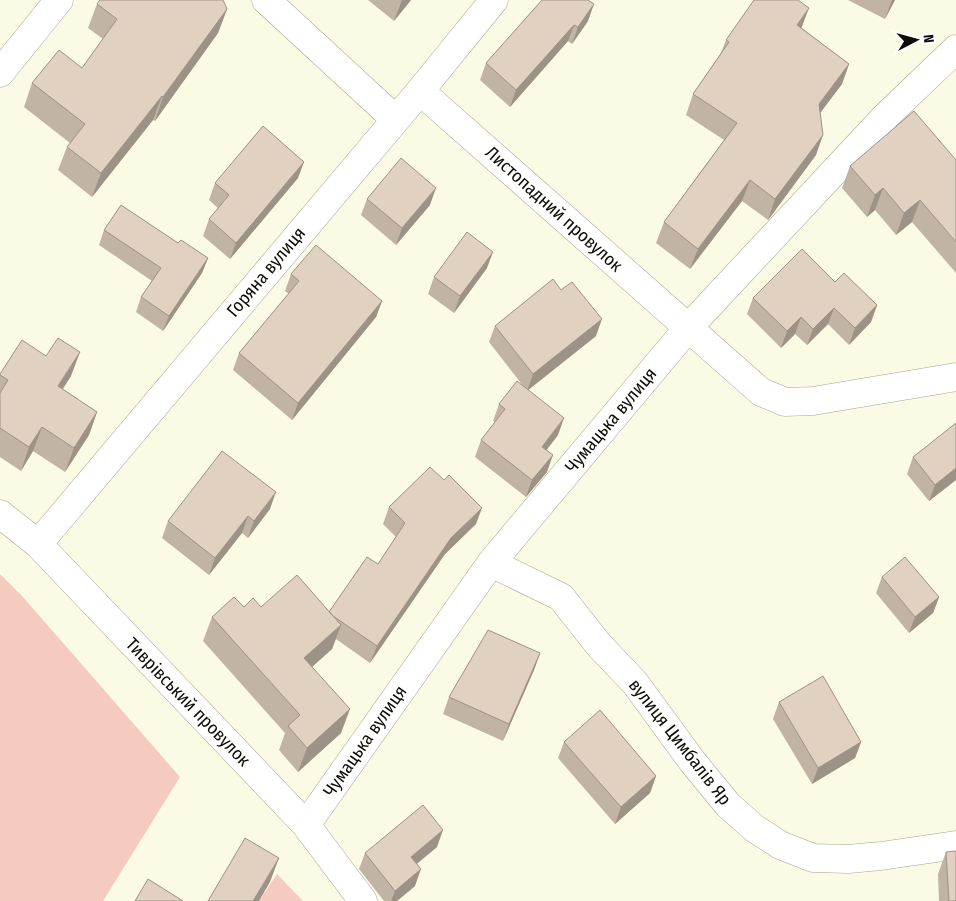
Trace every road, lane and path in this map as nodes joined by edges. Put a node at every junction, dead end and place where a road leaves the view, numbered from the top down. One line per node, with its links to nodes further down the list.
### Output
1 (59, 0): 5 (street)
2 (266, 0): 7 (street)
3 (494, 0): 6 (street, Горяна вулиця)
4 (956, 49): 8 (street, Чумацька вулиця)
5 (0, 73)
6 (420, 91): 7 (street, Горяна вулиця); 8 (street, Листопадний провулок)
7 (394, 119): 11 (street, Горяна вулиця)
8 (688, 328): 9 (street, Листопадний провулок); 12 (street, Чумацька вулиця)
9 (956, 378)
10 (0, 514): 11 (street, Тиврівський провулок)
11 (38, 544): 13 (street, Тиврівський провулок)
12 (491, 563): 13 (street, Чумацька вулиця); 14 (street, вулиця Цимбалів Яр)
13 (306, 825): 15 (street, Тиврівський провулок)
14 (956, 845)
15 (363, 901)

